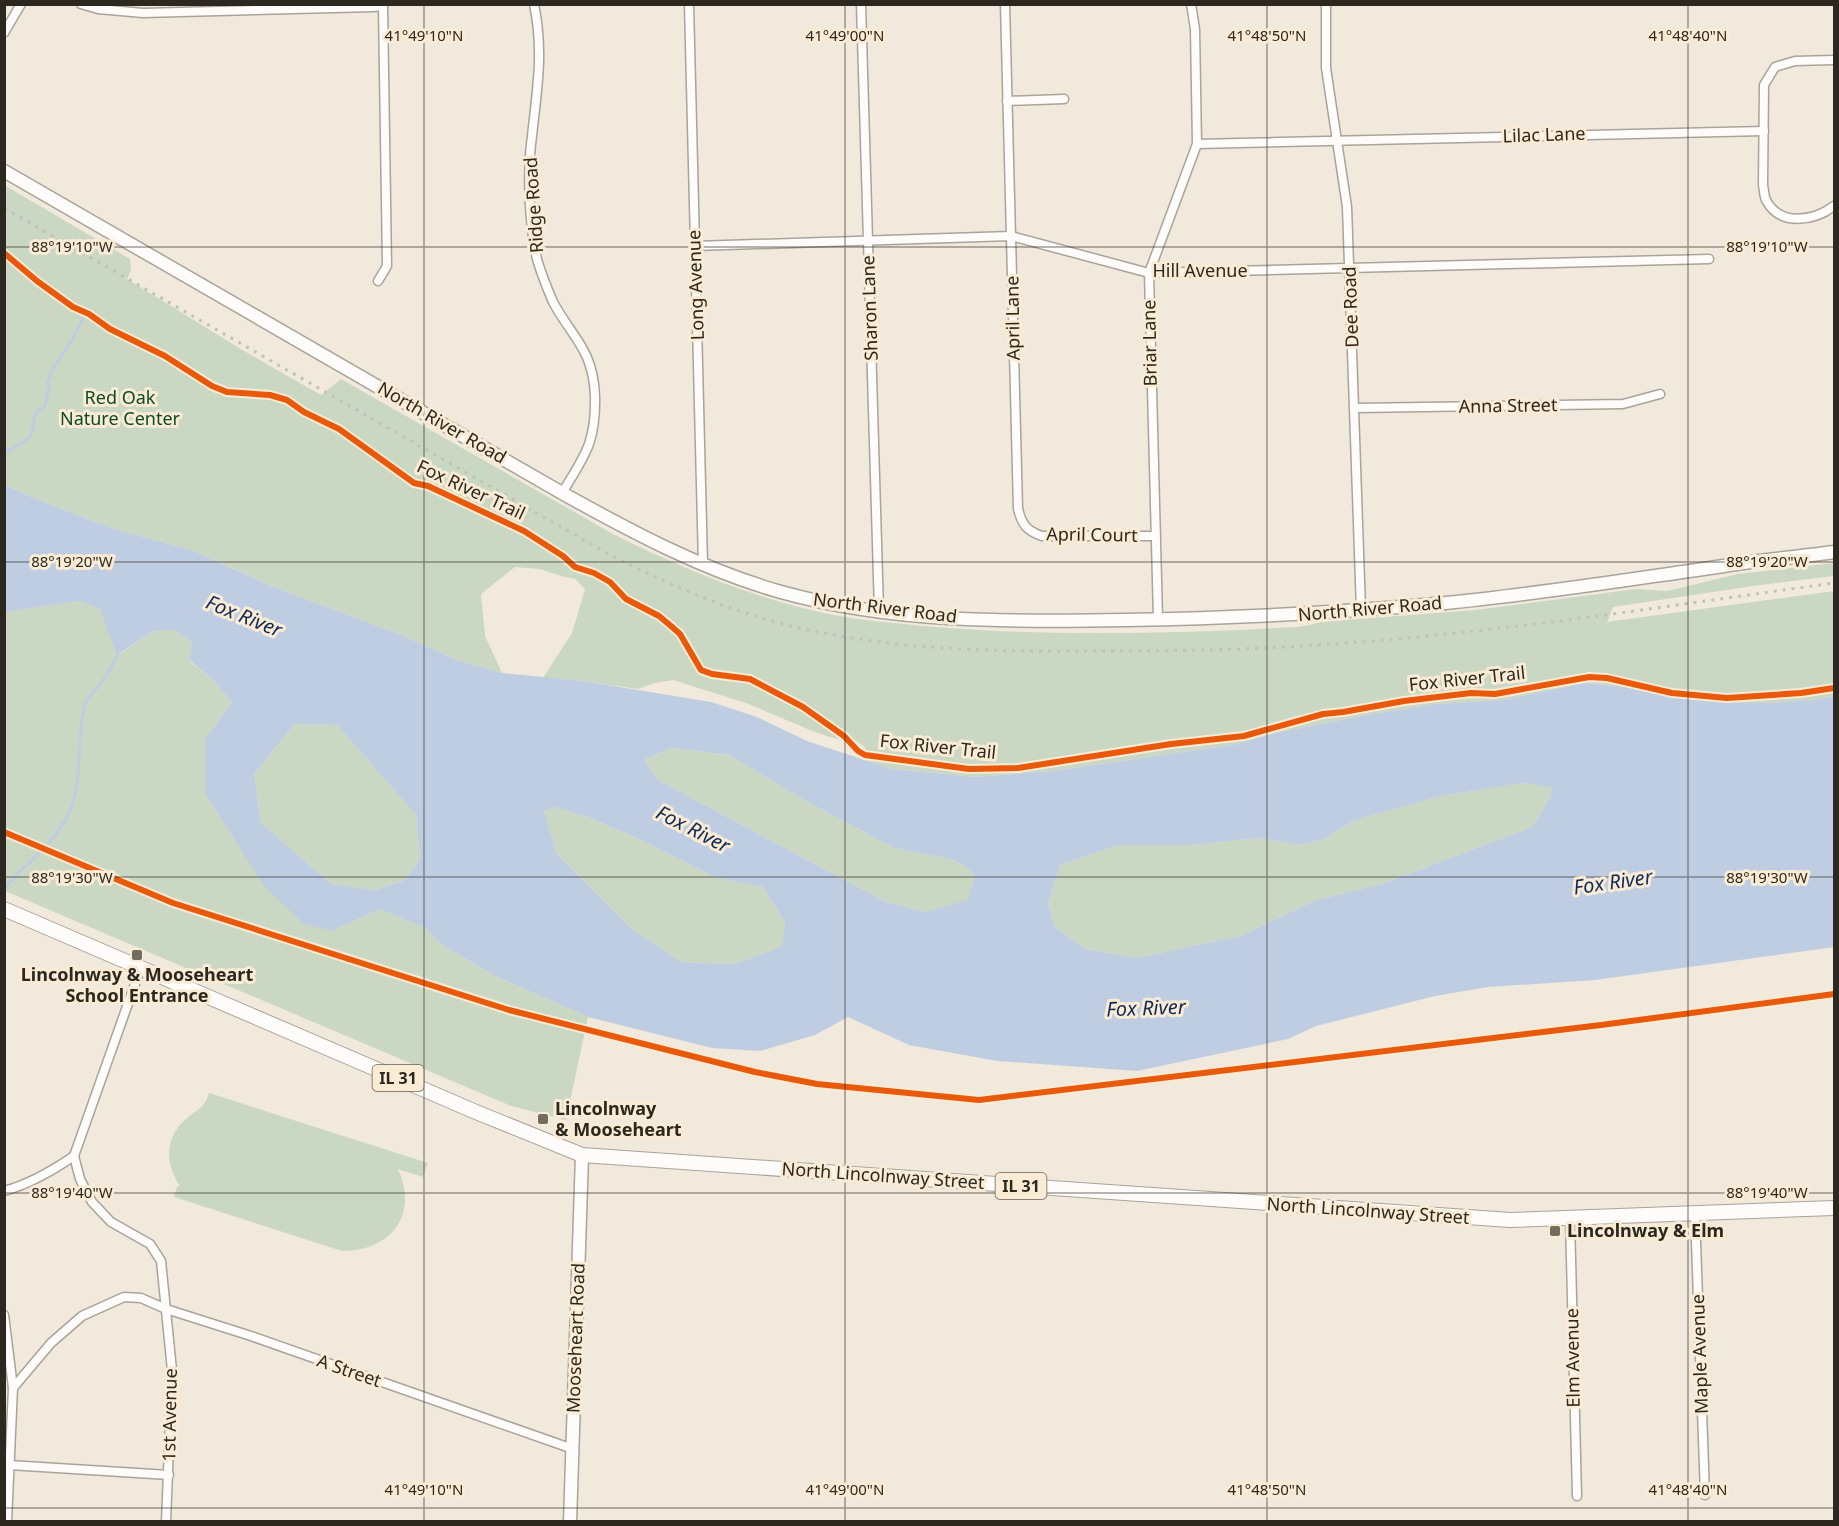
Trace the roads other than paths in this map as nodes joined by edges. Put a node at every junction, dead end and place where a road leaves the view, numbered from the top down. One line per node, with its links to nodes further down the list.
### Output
1 (21, 4): 10 (street)
2 (81, 4): 9 (street)
3 (534, 4): 28 (street, Ridge Road)
4 (688, 4): 21 (street, Long Avenue)
5 (861, 4): 20 (street, Sharon Lane)
6 (1005, 4): 13 (street, April Lane)
7 (1191, 4): 16 (street, Briar Lane)
8 (1326, 4): 15 (street, Dee Road)
9 (383, 5): 25 (street)
10 (4, 33)
11 (1834, 60): 14 (street)
12 (1064, 99): 13 (street)
13 (1007, 101): 19 (street, April Lane)
14 (1764, 130): 15 (street, Lilac Lane); 18 (street)
15 (1336, 140): 16 (street, Lilac Lane); 23 (street, Dee Road)
16 (1197, 144): 24 (street, Briar Lane)
17 (4, 171): 28 (main road, North River Road)
18 (1834, 206)
19 (1011, 236): 20 (street, Hill Avenue); 24 (street, Hill Avenue); 29 (street, April Lane)
20 (868, 241): 21 (street, Hill Avenue); 34 (street, Sharon Lane)
21 (695, 246): 32 (street, Long Avenue)
22 (1709, 259): 23 (street, Hill Avenue)
23 (1350, 269): 24 (street, Hill Avenue); 27 (street, Dee Road)
24 (1149, 273): 30 (street, Briar Lane)
25 (378, 281)
26 (1660, 394): 27 (street, Anna Street)
27 (1355, 408): 33 (street, Dee Road)
28 (562, 493): 32 (main road, North River Road)
29 (1030, 532): 30 (street, April Court)
30 (1155, 536): 35 (street, Briar Lane)
31 (1834, 552): 33 (main road, North River Road)
32 (703, 565): 34 (main road, North River Road)
33 (1361, 610): 35 (main road, North River Road)
34 (879, 611): 35 (main road, North River Road)
35 (1158, 620)
36 (10, 911): 37 (main road, North Lincolnway Street / IL 31)
37 (141, 967): 38 (main road, North Lincolnway Street / IL 31); 39 (street)
38 (582, 1155): 43 (main road, North Lincolnway Street / IL 31); 47 (main road, Mooseheart Road)
39 (74, 1156): 40 (street); 44 (street, 1st Avenue)
40 (4, 1191)
41 (1834, 1208): 42 (main road, North Lincolnway Street / IL 31)
42 (1695, 1214): 43 (main road, North Lincolnway Street / IL 31); 50 (street, Maple Avenue)
43 (1570, 1219): 51 (street, Elm Avenue)
44 (166, 1309): 46 (street, A Street); 47 (street, A Street); 49 (street, 1st Avenue)
45 (4, 1315): 46 (street)
46 (13, 1388): 48 (street)
47 (573, 1449): 54 (main road, Mooseheart Road)
48 (9, 1465): 49 (street); 52 (street)
49 (169, 1475): 53 (street, 1st Avenue)
50 (1705, 1495)
51 (1577, 1496)
52 (7, 1521)
53 (166, 1521)
54 (570, 1521)

